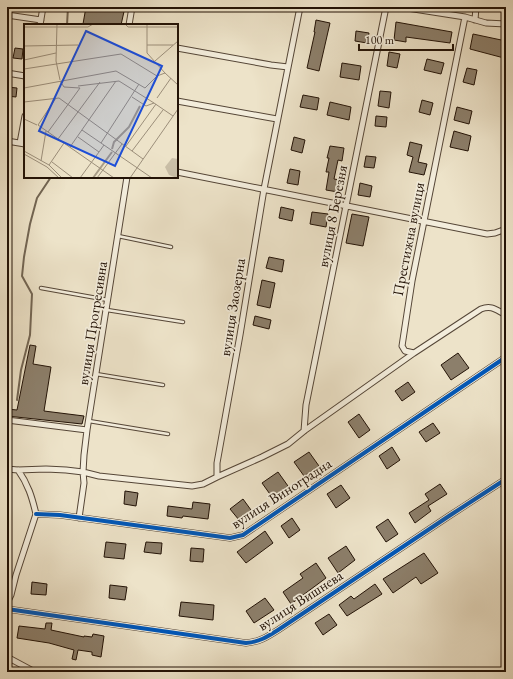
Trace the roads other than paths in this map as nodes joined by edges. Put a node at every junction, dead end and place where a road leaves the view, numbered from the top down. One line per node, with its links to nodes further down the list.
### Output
1 (43, 7): 10 (street)
2 (132, 7): 11 (street)
3 (300, 7): 14 (street, вулиця Заозерна)
4 (386, 7): 25 (street, вулиця 8 Березня)
5 (401, 7): 8 (street)
6 (476, 7): 9 (street)
7 (7, 15): 10 (street)
8 (465, 18): 9 (street); 26 (street, Престижна вулиця)
9 (475, 20): 12 (street)
10 (40, 22)
11 (129, 24)
12 (506, 24)
13 (178, 48): 14 (street)
14 (288, 66): 18 (street, вулиця Заозерна)
15 (7, 73): 16 (street)
16 (24, 76)
17 (178, 102): 18 (street)
18 (278, 119): 24 (street, вулиця Заозерна)
19 (24, 125): 21 (street)
20 (7, 141): 21 (street)
21 (22, 144)
22 (178, 172): 24 (street)
23 (127, 178): 28 (street, вулиця Прогресивна)
24 (264, 189): 25 (street); 47 (street, вулиця Заозерна)
25 (346, 206): 26 (street); 42 (street, вулиця 8 Березня)
26 (423, 222): 27 (street); 35 (street, Престижна вулиця)
27 (506, 229)
28 (118, 236): 29 (lane); 31 (street, вулиця Прогресивна)
29 (171, 247)
30 (42, 288): 31 (lane)
31 (108, 300): 32 (street, вулиця Прогресивна)
32 (107, 310): 34 (lane); 37 (street, вулиця Прогресивна)
33 (506, 315): 35 (street)
34 (183, 322)
35 (414, 353): 42 (street)
36 (506, 357): 50 (street, вулиця Виноградна)
37 (96, 374): 38 (lane); 40 (street, вулиця Прогресивна)
38 (163, 385)
39 (7, 420): 41 (street)
40 (89, 421): 41 (street, вулиця Прогресивна); 43 (lane)
41 (87, 430): 46 (street, вулиця Прогресивна)
42 (304, 431): 47 (street)
43 (168, 434)
44 (7, 468): 45 (street)
45 (18, 470): 46 (street); 49 (street)
46 (83, 472): 47 (street); 50 (street, вулиця Прогресивна)
47 (217, 477)
48 (506, 479): 52 (street, вулиця Вишнева)
49 (36, 514): 50 (street, вулиця Виноградна); 51 (street)
50 (79, 518)
51 (7, 603)
52 (7, 609)
53 (7, 657): 54 (street)
54 (35, 672)

